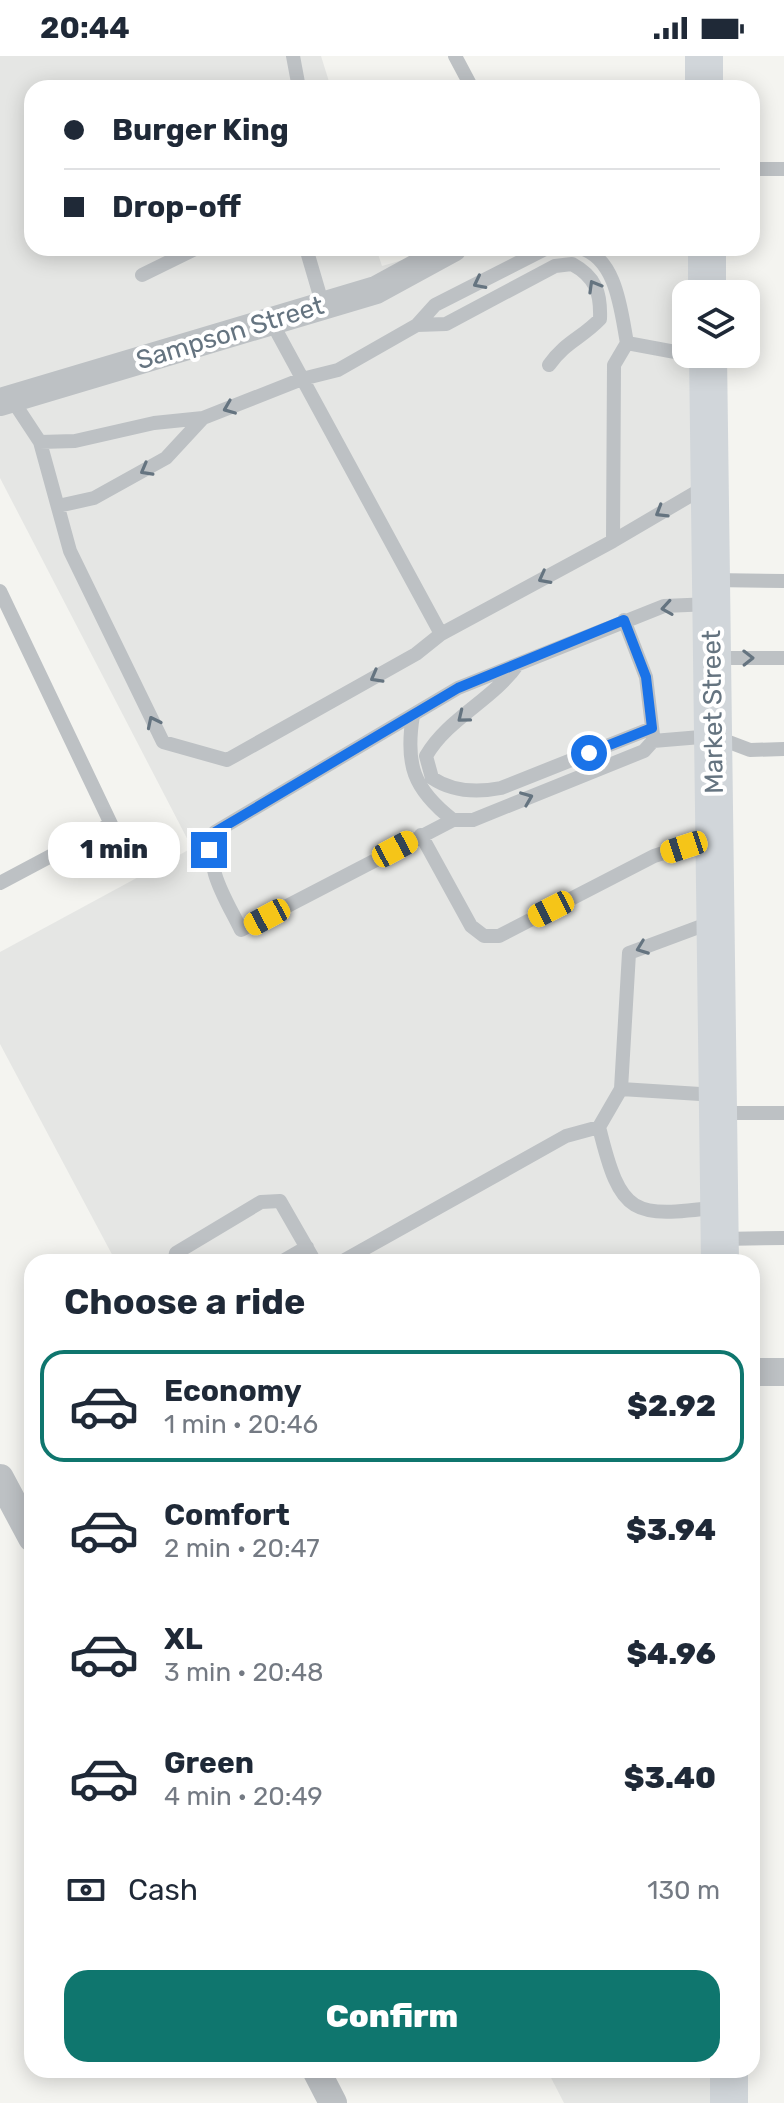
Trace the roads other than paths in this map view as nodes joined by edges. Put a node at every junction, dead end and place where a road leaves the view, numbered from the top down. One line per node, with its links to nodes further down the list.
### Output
1 (293, 56): 4 (lane)
2 (455, 56): 5 (lane)
3 (704, 56): 6 (main road)
4 (298, 80)
5 (468, 80)
6 (704, 80)
7 (760, 169): 8 (lane)
8 (784, 169)
9 (181, 256): 15 (lane)
10 (308, 256): 17 (lane)
11 (438, 256): 17 (street, Sampson Street)
12 (531, 256): 19 (lane, one-way to 19)
13 (591, 256): 20 (lane)
14 (707, 256): 16 (main road)
15 (142, 275)
16 (707, 280)
17 (323, 306): 18 (street, Sampson Street)
18 (271, 321): 24 (lane); 25 (street, Sampson Street)
19 (417, 325): 22 (lane, one-way to 19); 24 (lane)
20 (627, 343): 21 (lane); 30 (lane)
21 (672, 351)
22 (549, 365)
23 (698, 368): 28 (main road, Market Street)
24 (302, 379): 26 (lane, one-way to 26); 35 (lane)
25 (6, 400): 27 (lane)
26 (203, 418): 27 (lane); 29 (lane, one-way to 29)
27 (40, 442): 29 (lane)
28 (710, 484): 30 (lane, one-way to 30); 33 (main road, Market Street)
29 (58, 506): 35 (lane, one-way to 29)
30 (613, 541): 35 (lane, one-way to 35)
31 (784, 581): 33 (lane)
32 (0, 591): 46 (lane)
33 (711, 592): 34 (lane, one-way to 34); 36 (main road, Market Street)
34 (624, 620): 38 (lane); 40 (lane)
35 (441, 634)
36 (712, 658): 37 (lane, one-way to 37); 41 (main road, Market Street)
37 (784, 658)
38 (518, 663): 39 (lane); 40 (lane, one-way to 40)
39 (413, 715): 43 (lane); 44 (lane)
40 (652, 734): 41 (lane); 43 (lane, one-way to 40)
41 (713, 736): 42 (lane); 45 (main road, Market Street)
42 (784, 749)
43 (453, 820): 44 (lane)
44 (421, 835): 45 (lane)
45 (714, 837): 47 (main road, Market Street)
46 (0, 883)
47 (715, 920): 48 (lane, one-way to 48); 49 (main road, Market Street)
48 (621, 1089): 49 (lane); 51 (lane)
49 (718, 1104): 50 (lane); 52 (main road, Market Street)
50 (784, 1113)
51 (599, 1127): 52 (lane); 58 (lane)
52 (720, 1236): 53 (lane)
53 (784, 1238)
54 (307, 1247): 55 (lane); 56 (lane); 57 (lane)
55 (176, 1254)
56 (295, 1254)
57 (311, 1254)
58 (355, 1254)
59 (760, 1372): 60 (street)
60 (784, 1372)
61 (0, 1478): 62 (street)
62 (24, 1523)
63 (320, 2078): 65 (street)
64 (729, 2078): 66 (main road)
65 (333, 2103)
66 (729, 2103)

